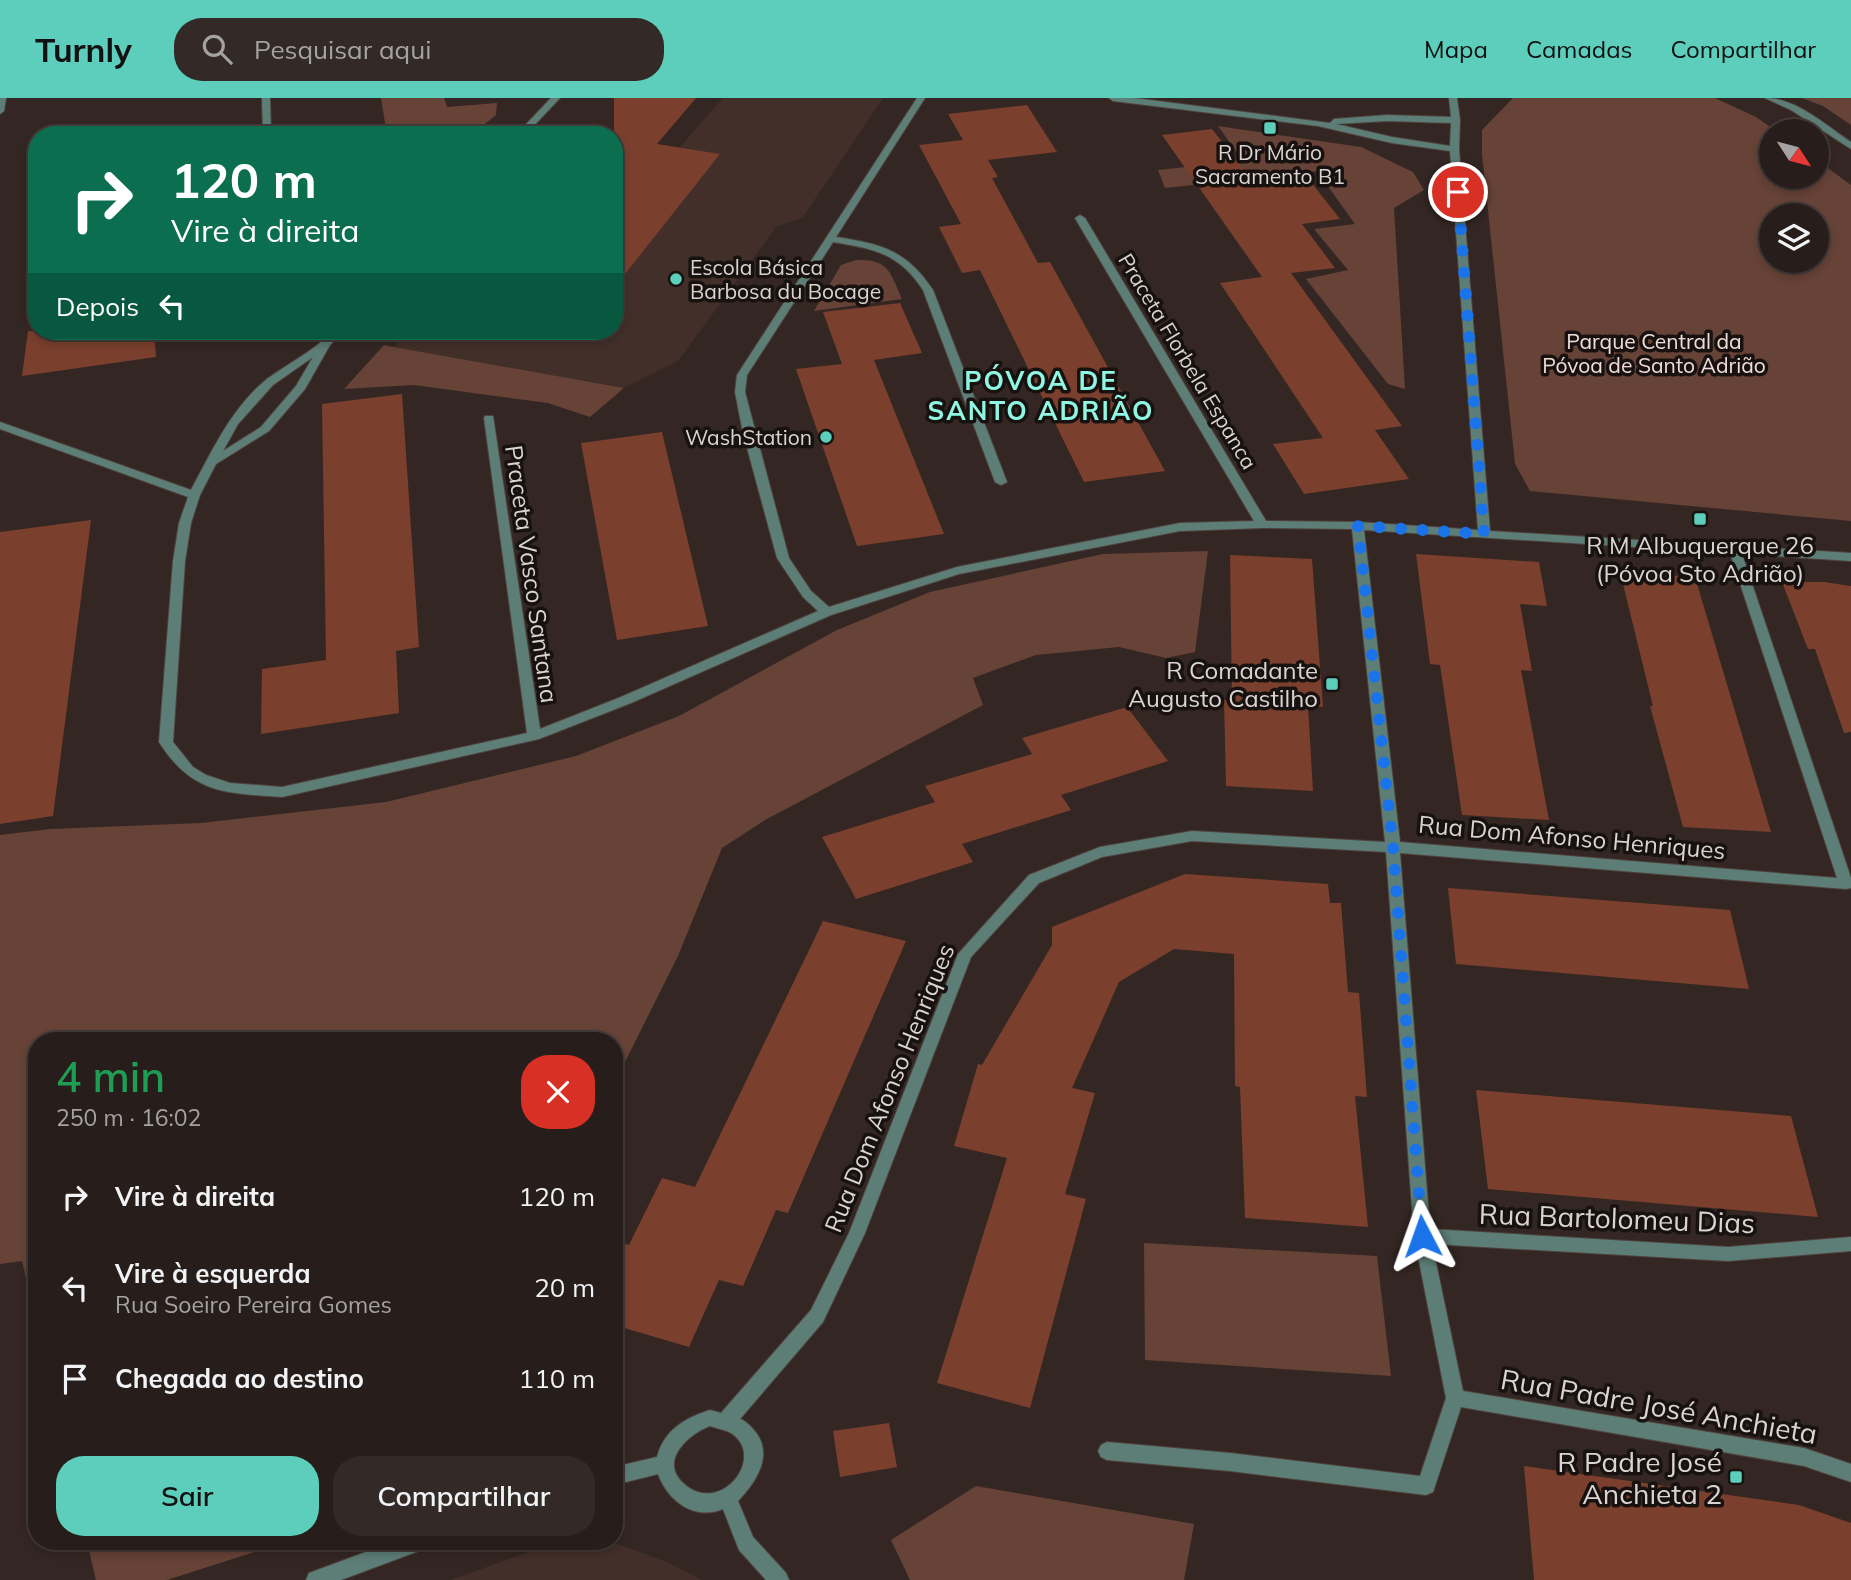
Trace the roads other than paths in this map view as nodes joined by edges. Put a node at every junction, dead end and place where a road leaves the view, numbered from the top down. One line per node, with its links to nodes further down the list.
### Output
1 (2, 98): 8 (street)
2 (266, 98): 11 (street)
3 (556, 98): 12 (street)
4 (921, 98): 16 (street)
5 (1113, 98): 10 (street)
6 (1453, 98): 9 (street)
7 (1769, 98): 13 (street)
8 (0, 111)
9 (1456, 120): 10 (street); 14 (street)
10 (1318, 122): 14 (street)
11 (267, 126)
12 (529, 126)
13 (1851, 146)
14 (1454, 149): 25 (street)
15 (1080, 218): 23 (street, Praceta Florbela Espanca)
16 (829, 239): 21 (street); 28 (street)
17 (328, 342): 20 (street); 20 (street)
18 (489, 418): 29 (street, Praceta Vasco Santana)
19 (0, 425): 22 (street)
20 (213, 463): 22 (street)
21 (1001, 482)
22 (194, 495): 29 (street)
23 (1262, 524): 24 (street); 28 (street)
24 (1358, 526): 25 (street); 30 (street)
25 (1484, 534): 26 (street)
26 (1735, 551): 27 (street); 30 (street, Rua Dom Afonso Henriques)
27 (1851, 557)
28 (827, 612): 29 (street)
29 (534, 736)
30 (1393, 847): 31 (street); 34 (street, Rua Dom Afonso Henriques)
31 (1422, 1236): 32 (street, Rua Bartolomeu Dias); 33 (street)
32 (1851, 1244)
33 (1455, 1398): 35 (street); 37 (street, Rua Padre José Anchieta)
34 (727, 1420): 36 (street); 39 (street)
35 (1107, 1451)
36 (665, 1464): 38 (street); 39 (street)
37 (1851, 1473)
38 (623, 1474)
39 (728, 1499): 42 (street)
40 (395, 1550): 41 (street)
41 (316, 1580)
42 (779, 1580)

